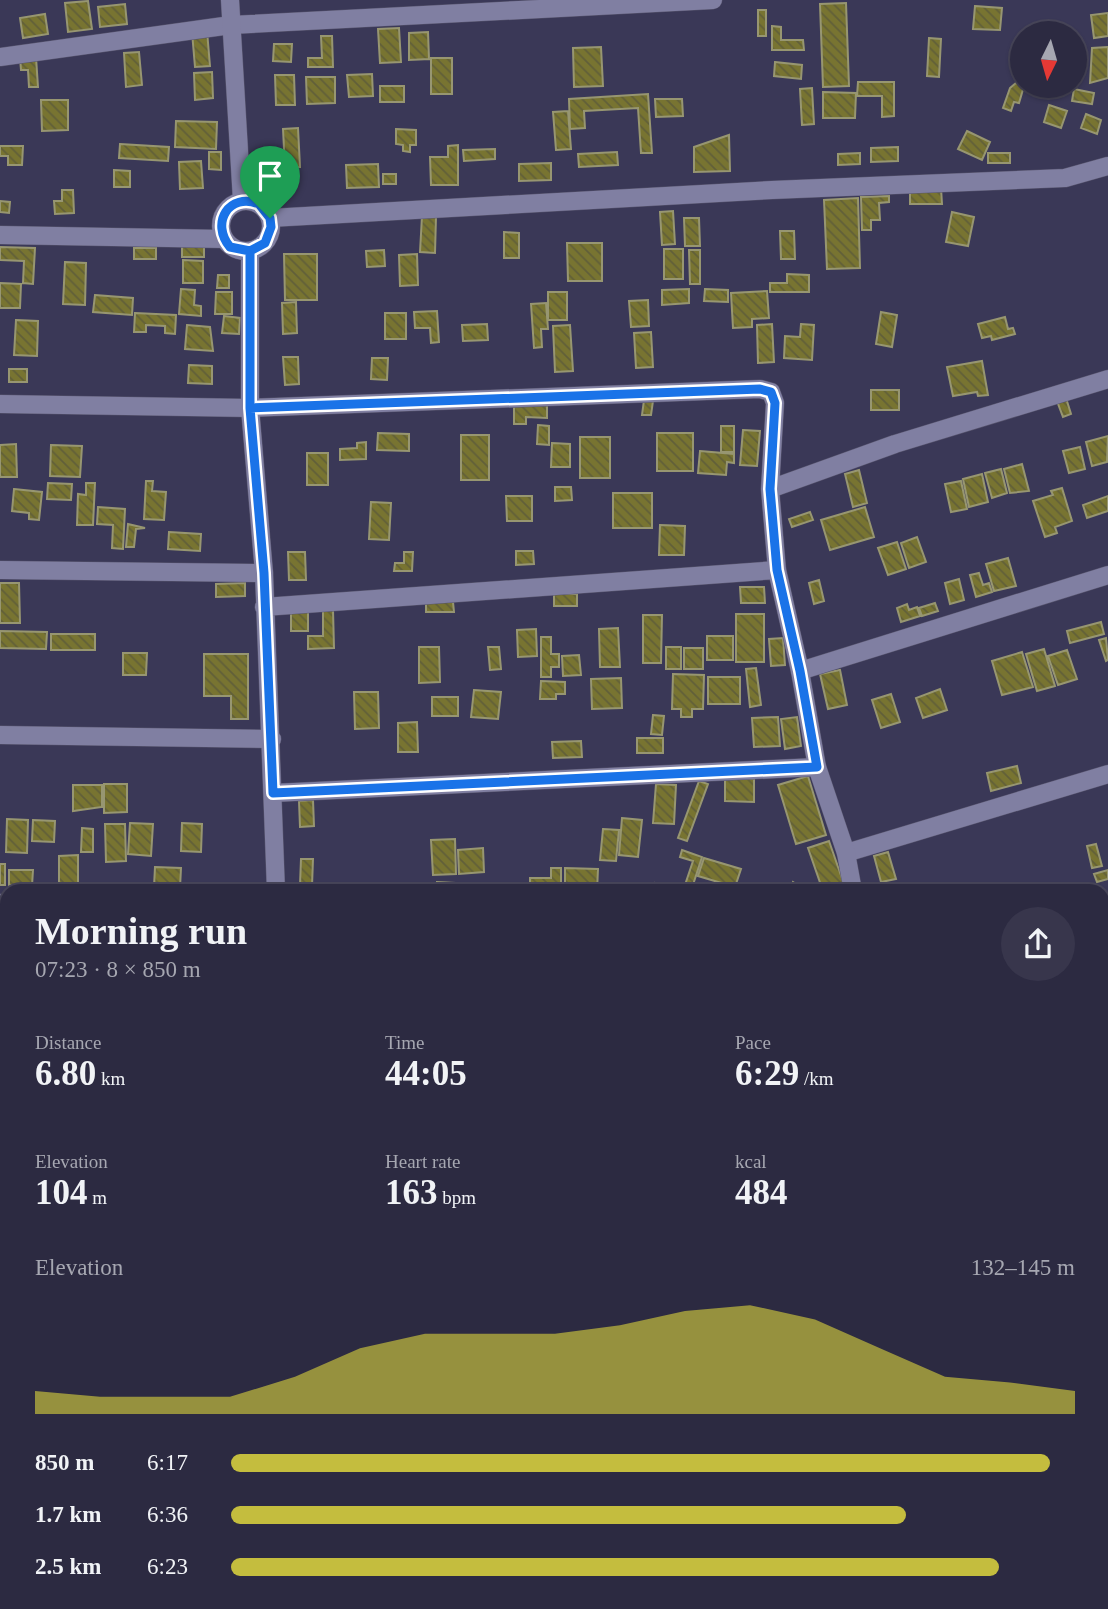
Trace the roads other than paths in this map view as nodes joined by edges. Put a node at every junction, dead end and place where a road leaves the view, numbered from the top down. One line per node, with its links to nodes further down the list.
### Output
1 (230, 0): 3 (street)
2 (713, 0): 3 (street)
3 (231, 24): 4 (street); 6 (street)
4 (0, 57)
5 (1108, 166): 7 (street)
6 (242, 201): 7 (street); 9 (street)
7 (270, 218): 10 (street)
8 (0, 235): 9 (street)
9 (224, 239): 10 (street)
10 (250, 251): 13 (street)
11 (1108, 379): 14 (street)
12 (0, 404): 13 (street)
13 (250, 408): 14 (street); 17 (street)
14 (770, 489): 16 (street)
15 (0, 570): 17 (street)
16 (777, 570): 19 (street); 20 (street)
17 (264, 573): 19 (street)
18 (1108, 575): 20 (street)
19 (264, 607): 22 (street)
20 (800, 671): 23 (street)
21 (0, 735): 22 (street)
22 (272, 739): 25 (street)
23 (817, 767): 25 (street); 26 (street)
24 (1108, 774): 26 (street)
25 (273, 793): 27 (street)
26 (846, 853): 28 (street)
27 (276, 884)
28 (852, 884)

